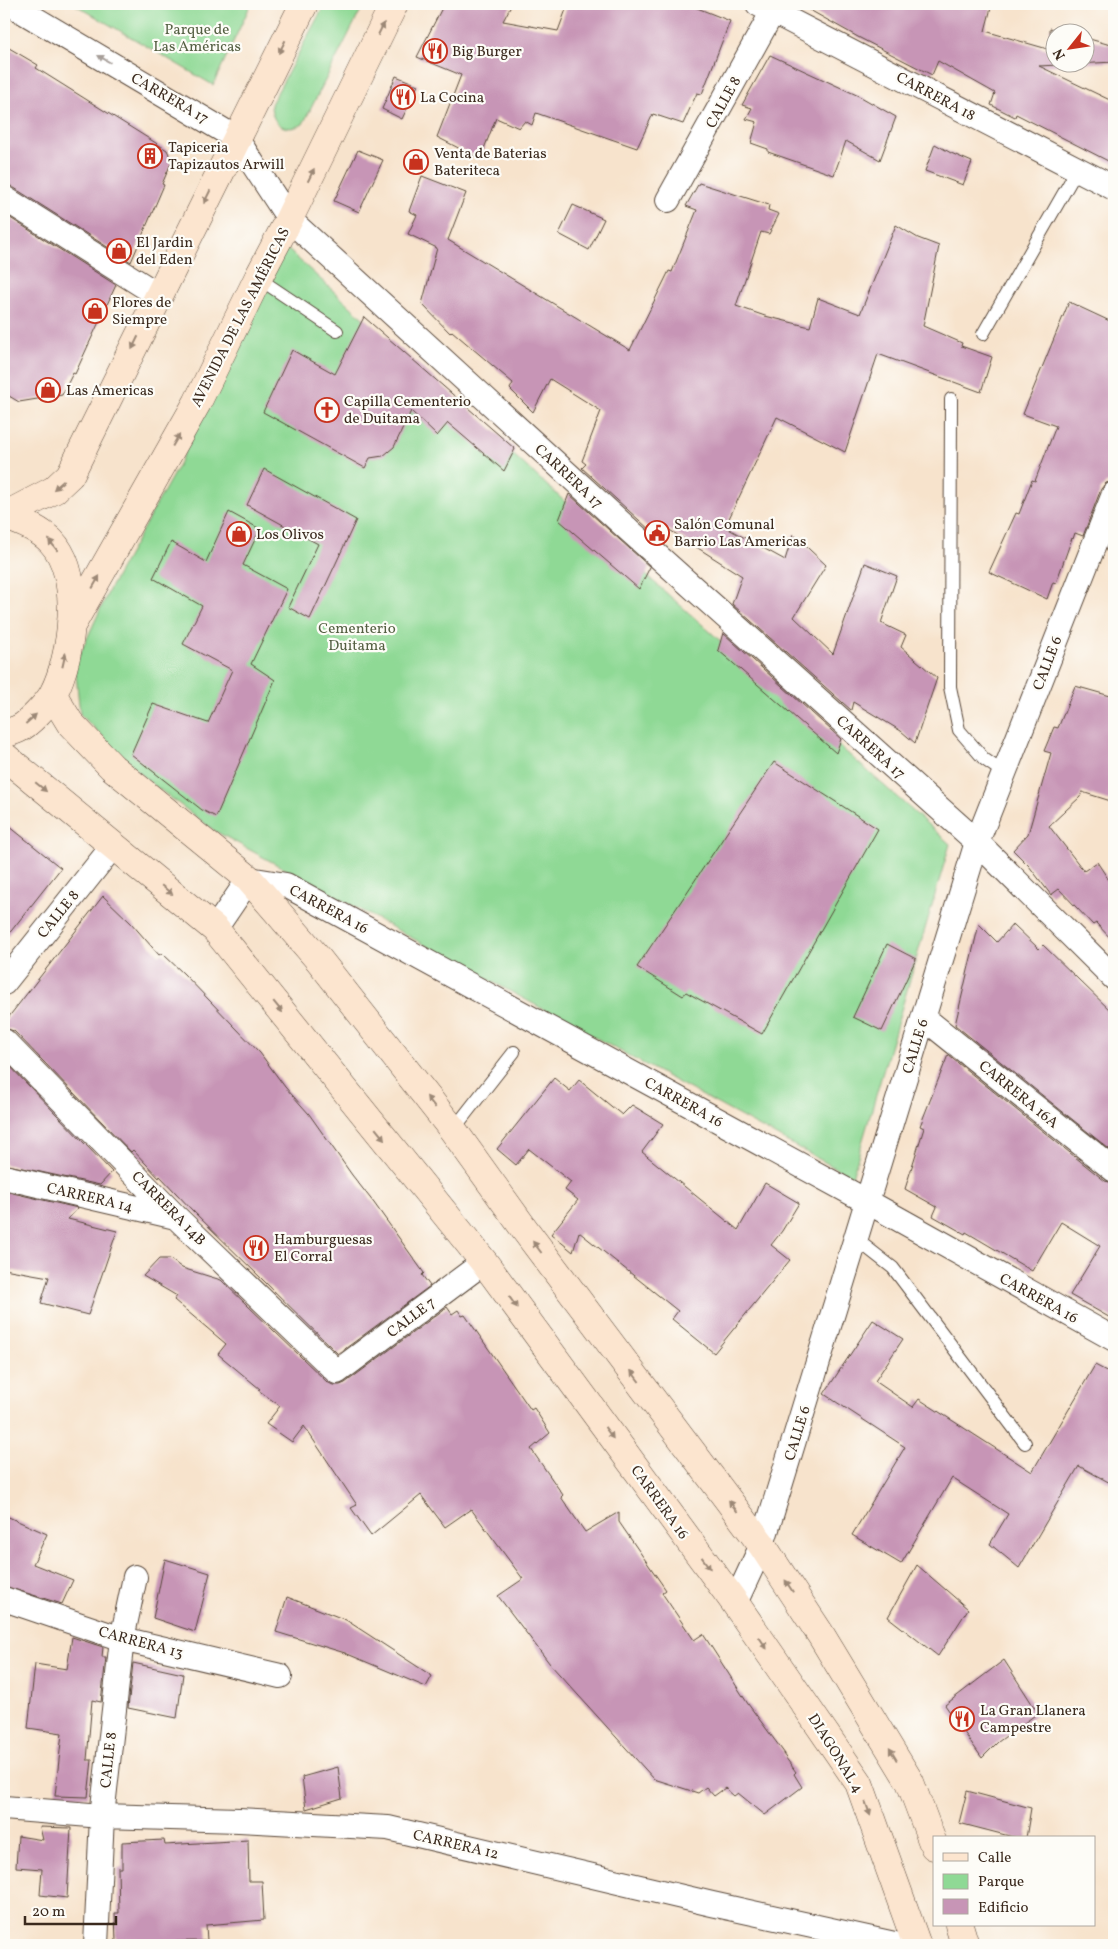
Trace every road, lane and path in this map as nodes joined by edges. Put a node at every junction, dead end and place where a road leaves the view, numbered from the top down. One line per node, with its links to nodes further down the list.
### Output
1 (10, 4): 5 (street, CARRERA 17, one-way to 1)
2 (304, 4): 5 (main road, one-way to 5)
3 (394, 4): 10 (main road, AVENIDA DE LAS AMÉRICAS, one-way to 3)
4 (769, 6): 6 (street, CARRERA 18); 9 (street, CALLE 8)
5 (236, 138): 10 (street, CARRERA 17); 12 (main road, one-way to 12)
6 (1077, 170): 7 (street, CARRERA 18); 14 (lane)
7 (1114, 188)
8 (4, 198): 12 (street)
9 (668, 200)
10 (289, 219): 11 (main road, AVENIDA DE LAS AMÉRICAS); 24 (street, CARRERA 17)
11 (258, 278): 13 (lane); 19 (main road, AVENIDA DE LAS AMÉRICAS, one-way to 11)
12 (158, 294): 17 (main road, one-way to 17)
13 (337, 331)
14 (983, 334)
15 (951, 399): 23 (lane)
16 (1114, 494): 18 (street, CALLE 6)
17 (4, 516): 19 (main road, one-way to 17)
18 (1104, 546): 23 (street, CALLE 6)
19 (72, 624): 20 (main road, one-way to 19)
20 (53, 695): 21 (main road, one-way to 20); 26 (main road, CARRERA 16)
21 (4, 734)
22 (4, 756): 25 (main road, CARRERA 16, one-way to 25)
23 (1004, 773): 24 (street, CALLE 6)
24 (977, 842): 28 (street, CARRERA 17); 30 (street, CALLE 6)
25 (113, 846): 27 (main road, CARRERA 16, one-way to 27); 29 (street, CALLE 8)
26 (249, 879): 27 (street); 33 (main road, CARRERA 16, one-way to 26); 36 (street, CARRERA 16)
27 (215, 929): 39 (main road, CARRERA 16, one-way to 39)
28 (1114, 978)
29 (4, 983)
30 (924, 1018): 34 (street, CARRERA 16A); 36 (street, CALLE 6)
31 (4, 1041): 37 (street, CARRERA 14B)
32 (514, 1052): 33 (lane)
33 (453, 1130): 43 (main road, CARRERA 16, one-way to 33)
34 (1114, 1170)
35 (4, 1177): 37 (street, CARRERA 14)
36 (868, 1202): 38 (street, CALLE 6); 40 (street, CARRERA 16)
37 (176, 1217): 41 (street, CARRERA 14B)
38 (856, 1239): 42 (lane); 43 (street, CALLE 6)
39 (484, 1262): 41 (street, CALLE 7); 46 (main road, CARRERA 16, one-way to 46)
40 (1114, 1339)
41 (337, 1372)
42 (1025, 1443)
43 (762, 1545): 46 (street, CALLE 6); 51 (main road, one-way to 43)
44 (135, 1577): 47 (street, CALLE 8)
45 (4, 1599): 47 (street, CARRERA 13)
46 (735, 1603): 55 (main road, DIAGONAL 4, one-way to 55)
47 (122, 1639): 48 (street, CARRERA 13); 50 (street, CALLE 8)
48 (280, 1676)
49 (4, 1808): 50 (street, CARRERA 12)
50 (102, 1816): 53 (street, CALLE 8); 54 (street, CARRERA 12)
51 (933, 1843)
52 (959, 1926): 56 (main road)
53 (96, 1945)
54 (898, 1945)
55 (917, 1945)
56 (965, 1945)

